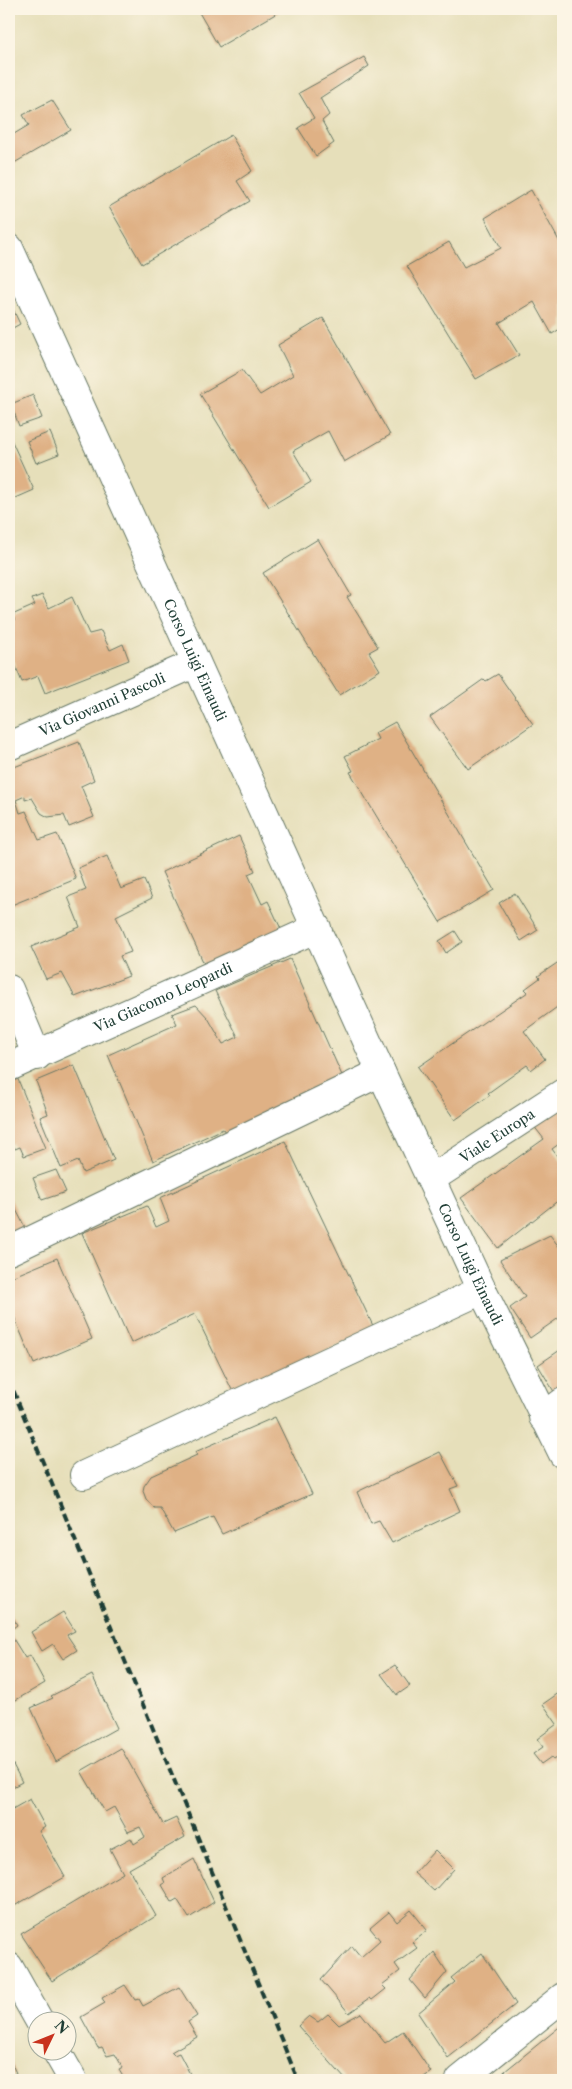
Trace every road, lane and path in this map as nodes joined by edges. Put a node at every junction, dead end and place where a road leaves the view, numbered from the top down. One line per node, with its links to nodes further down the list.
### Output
1 (9, 248): 2 (street, Corso Luigi Einaudi)
2 (196, 663): 3 (street, Via Giovanni Pascoli); 4 (street, Corso Luigi Einaudi)
3 (9, 746)
4 (316, 928): 6 (street, Via Giacomo Leopardi); 8 (street, Corso Luigi Einaudi)
5 (9, 989): 6 (street)
6 (37, 1056): 7 (street, Via Giacomo Leopardi)
7 (9, 1067)
8 (381, 1072): 10 (street, Corso Luigi Einaudi); 11 (street)
9 (563, 1092): 10 (street, Viale Europa)
10 (431, 1179): 12 (street, Corso Luigi Einaudi)
11 (9, 1251)
12 (482, 1290): 13 (street, Corso Luigi Einaudi); 15 (street)
13 (553, 1409): 14 (street, Corso Luigi Einaudi)
14 (563, 1454)
15 (84, 1475)
16 (9, 1967): 18 (street)
17 (563, 1997): 21 (street)
18 (34, 2012)
19 (63, 2062): 20 (street)
20 (73, 2080)
21 (460, 2080)

